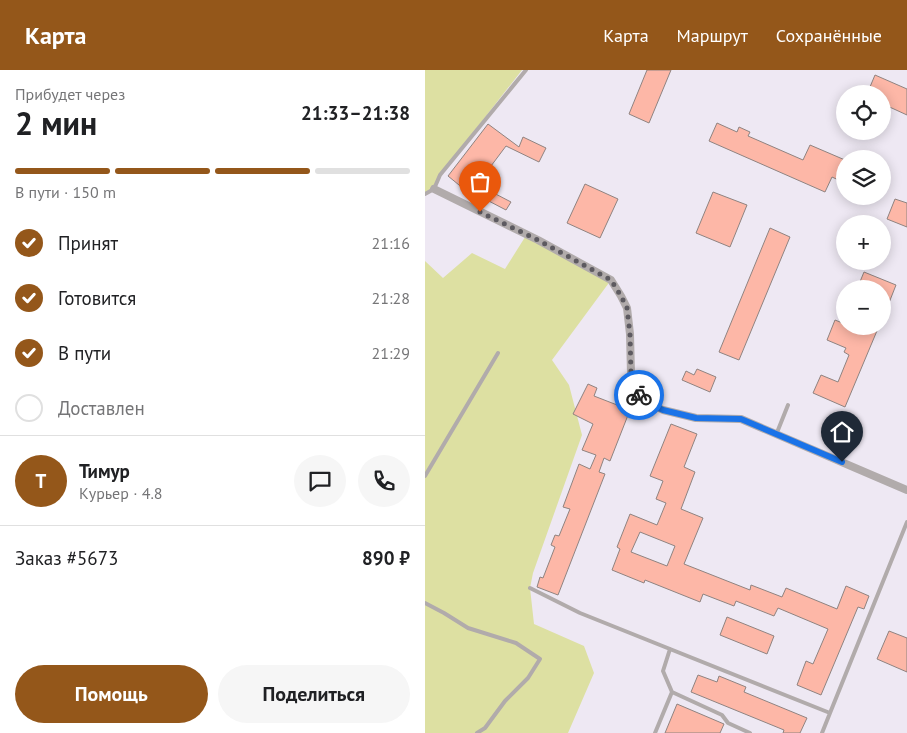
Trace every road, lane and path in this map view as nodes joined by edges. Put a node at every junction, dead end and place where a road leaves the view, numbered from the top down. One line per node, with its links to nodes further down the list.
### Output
1 (526, 70): 2 (lane)
2 (434, 189): 3 (lane); 6 (street)
3 (425, 194)
4 (498, 353): 7 (lane)
5 (788, 405): 6 (lane)
6 (776, 434): 8 (street)
7 (425, 476)
8 (907, 490)
9 (907, 522): 14 (lane)
10 (530, 588): 12 (lane)
11 (425, 603): 16 (lane)
12 (670, 649): 13 (lane); 14 (lane)
13 (672, 692): 15 (lane); 17 (lane)
14 (830, 713): 20 (lane)
15 (733, 726): 18 (lane); 19 (lane)
16 (477, 733)
17 (655, 733)
18 (731, 733)
19 (749, 733)
20 (822, 733)

